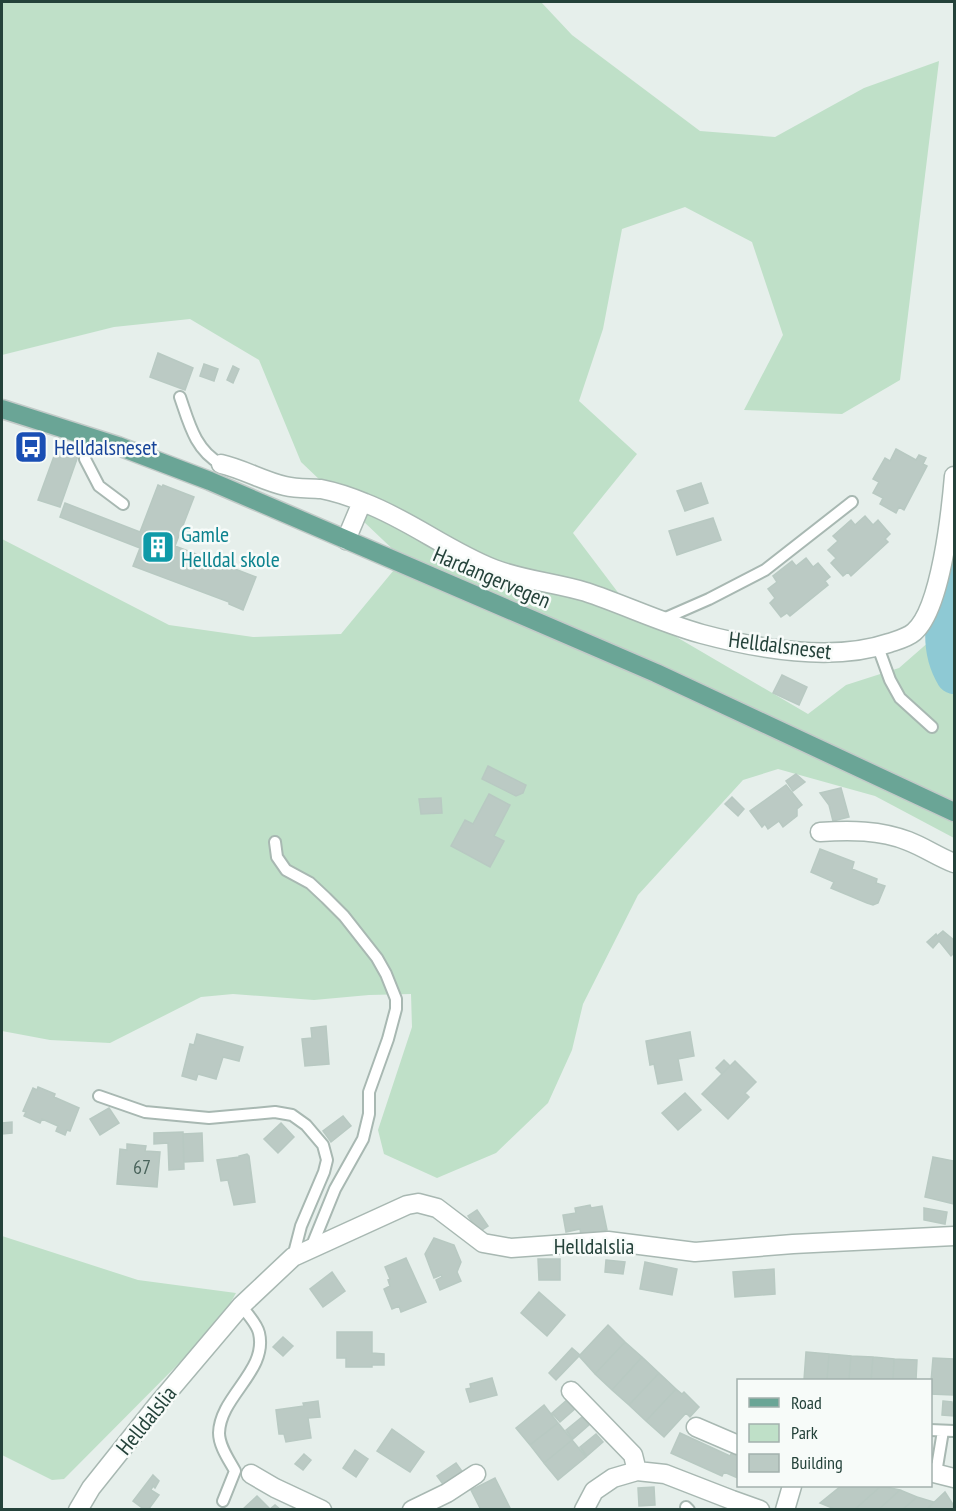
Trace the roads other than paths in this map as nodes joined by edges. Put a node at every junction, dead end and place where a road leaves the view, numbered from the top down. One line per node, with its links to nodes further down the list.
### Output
1 (180, 397): 4 (lane)
2 (2, 409): 3 (main road, Hardangervegen)
3 (88, 436): 8 (lane); 9 (main road, Hardangervegen)
4 (221, 464): 6 (street, Helldalsneset)
5 (954, 476): 11 (street, Helldalsneset)
6 (362, 502): 9 (street); 10 (street, Helldalsneset)
7 (852, 502): 10 (lane, Helldalsneset)
8 (123, 504)
9 (346, 540): 13 (main road, Hardangervegen)
10 (661, 620): 11 (street, Helldalsneset)
11 (878, 647): 12 (lane)
12 (932, 727)
13 (954, 812)
14 (820, 832): 16 (street)
15 (275, 842): 19 (lane)
16 (954, 863)
17 (99, 1096): 20 (lane)
18 (954, 1236): 19 (street, Helldalslia)
19 (311, 1248): 20 (street, Helldalslia)
20 (293, 1257): 21 (street, Helldalslia)
21 (242, 1306): 34 (lane); 35 (street, Helldalslia)
22 (571, 1391): 28 (street)
23 (696, 1427): 27 (street)
24 (932, 1430): 25 (lane)
25 (943, 1431): 26 (lane); 29 (lane)
26 (954, 1431)
27 (737, 1445)
28 (637, 1471): 38 (street); 39 (street)
29 (933, 1473): 32 (street)
30 (251, 1474): 36 (street)
31 (476, 1474): 37 (street)
32 (954, 1478)
33 (791, 1487): 40 (street)
34 (223, 1501)
35 (78, 1509)
36 (322, 1509)
37 (414, 1509)
38 (584, 1509)
39 (759, 1509)
40 (785, 1509)

